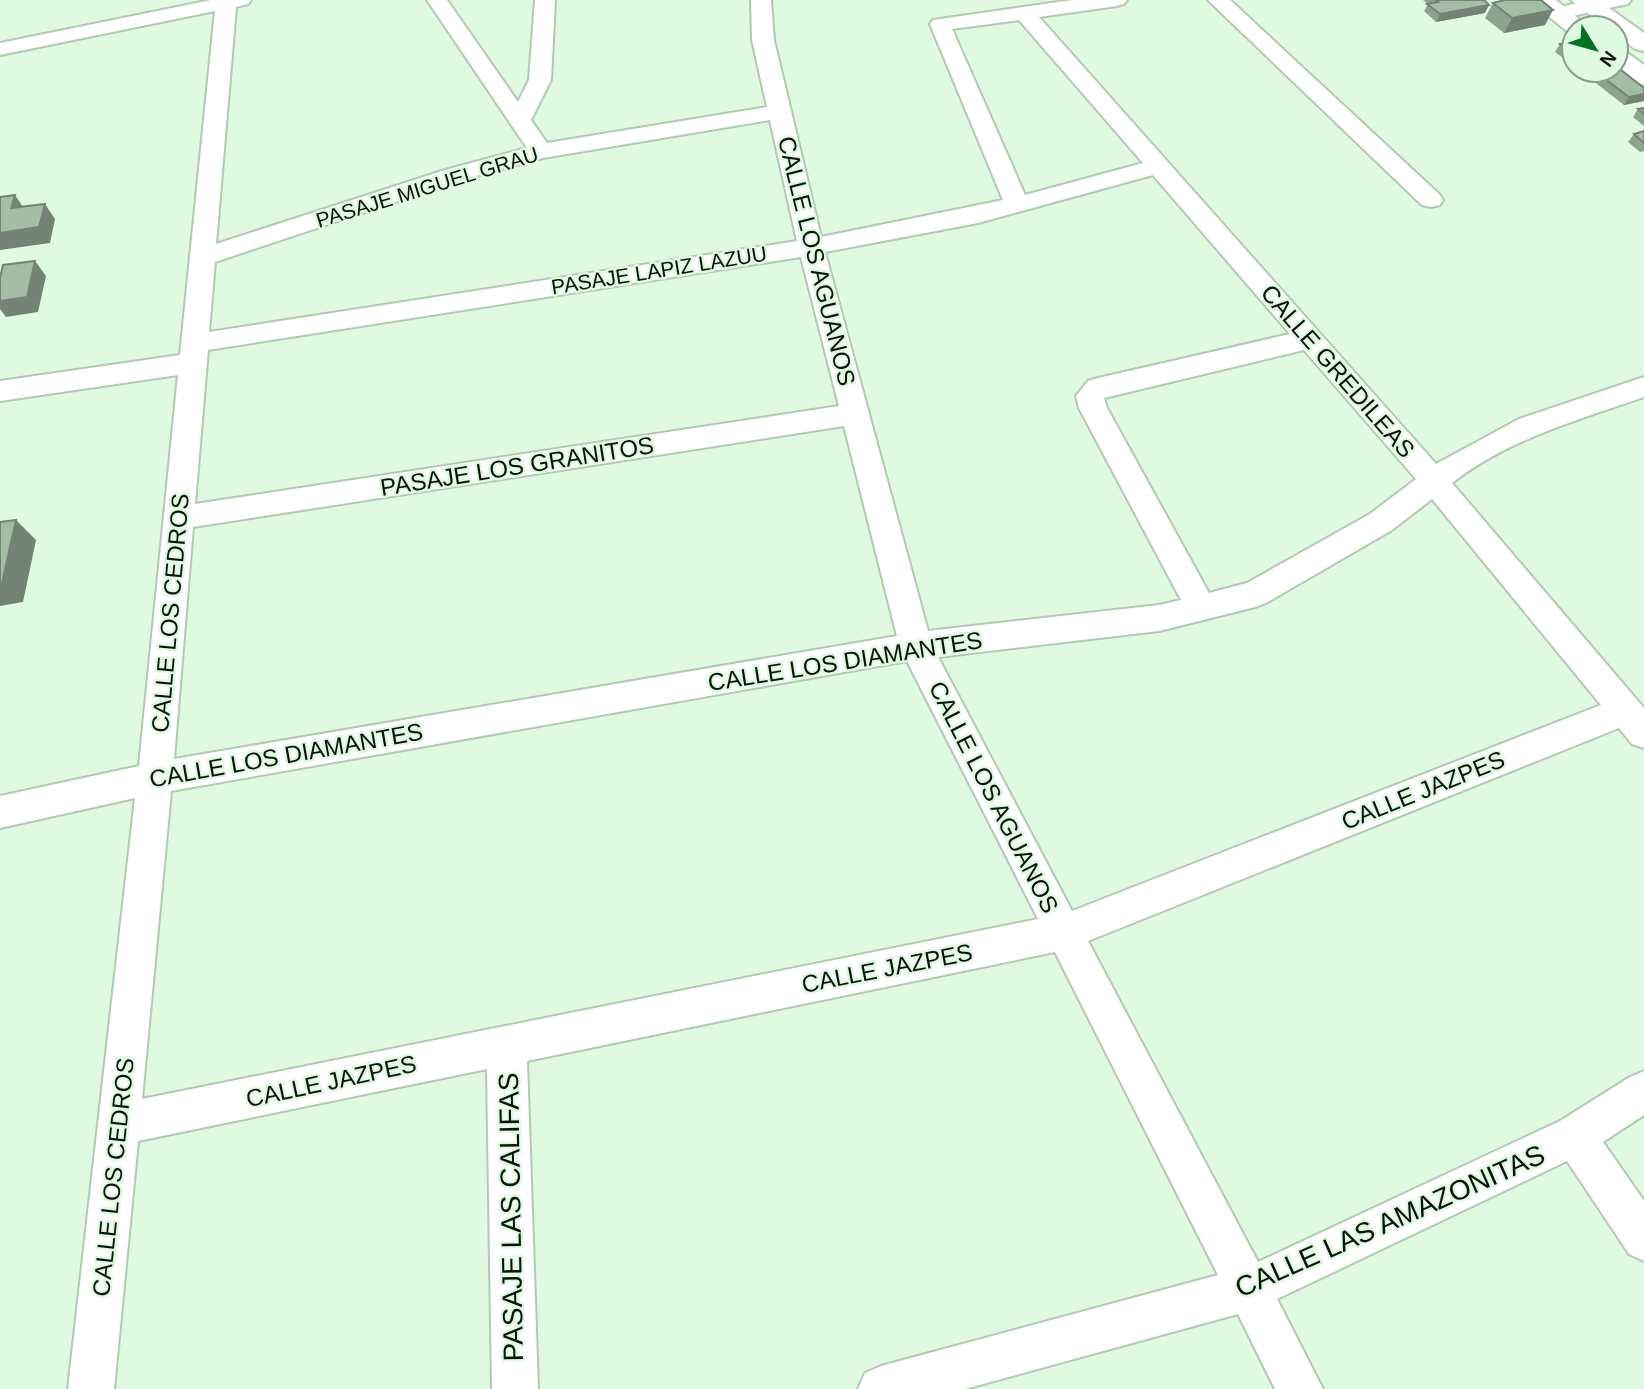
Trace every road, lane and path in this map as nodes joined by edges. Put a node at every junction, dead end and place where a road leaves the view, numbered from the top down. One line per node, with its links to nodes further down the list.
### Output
1 (438, 0): 14 (street)
2 (545, 0): 14 (street)
3 (761, 0): 13 (street, CALLE LOS AGUANOS)
4 (1117, 0): 10 (street)
5 (1218, 0): 17 (street)
6 (1621, 0): 8 (street)
7 (234, 2): 12 (street); 20 (street, CALLE LOS CEDROS)
8 (1587, 3): 9 (street); 11 (main road)
9 (1550, 7)
10 (1025, 14): 16 (street, CALLE GREDILEAS); 18 (street)
11 (1644, 44)
12 (0, 48)
13 (779, 112): 15 (street, PASAJE MIGUEL GRAU); 19 (street, CALLE LOS AGUANOS)
14 (520, 120): 15 (street)
15 (541, 151): 20 (street, PASAJE MIGUEL GRAU)
16 (1160, 166): 18 (street, PASAJE LAPIZ LAZUU); 21 (street, CALLE GREDILEAS)
17 (1431, 200)
18 (1017, 204): 19 (street, PASAJE LAPIZ LAZUU)
19 (811, 247): 22 (street, PASAJE LAPIZ LAZUU); 25 (street, CALLE LOS AGUANOS)
20 (203, 257): 22 (street, CALLE LOS CEDROS)
21 (1310, 339): 26 (street, CALLE GREDILEAS); 28 (street)
22 (194, 353): 24 (street, PASAJE LAPIZ LAZUU); 27 (street, CALLE LOS CEDROS)
23 (1644, 387): 26 (street, CALLE LOS DIAMANTES)
24 (0, 391)
25 (855, 414): 27 (street, PASAJE LOS GRANITOS); 29 (street, CALLE LOS AGUANOS)
26 (1434, 481): 28 (street, CALLE LOS DIAMANTES); 30 (street, CALLE GREDILEAS)
27 (179, 518): 31 (street, CALLE LOS CEDROS)
28 (1201, 608): 29 (street, CALLE LOS DIAMANTES)
29 (916, 646): 31 (street, CALLE LOS DIAMANTES); 33 (street, CALLE LOS AGUANOS)
30 (1634, 722): 33 (street, CALLE JAZPES)
31 (155, 778): 32 (street, CALLE LOS DIAMANTES); 36 (street, CALLE LOS CEDROS)
32 (0, 812)
33 (1064, 932): 34 (street, CALLE JAZPES); 39 (street, CALLE LOS AGUANOS)
34 (507, 1045): 36 (street, CALLE JAZPES); 41 (street, PASAJE LAS CALIFAS)
35 (1644, 1091): 37 (street, CALLE LAS AMAZONITAS)
36 (119, 1124): 40 (street, CALLE LOS CEDROS)
37 (1575, 1136): 38 (street); 39 (street, CALLE LAS AMAZONITAS)
38 (1644, 1239)
39 (1249, 1289): 42 (street, CALLE LAS AMAZONITAS); 43 (street, CALLE LOS AGUANOS)
40 (91, 1389)
41 (515, 1389)
42 (881, 1389)
43 (1300, 1389)

